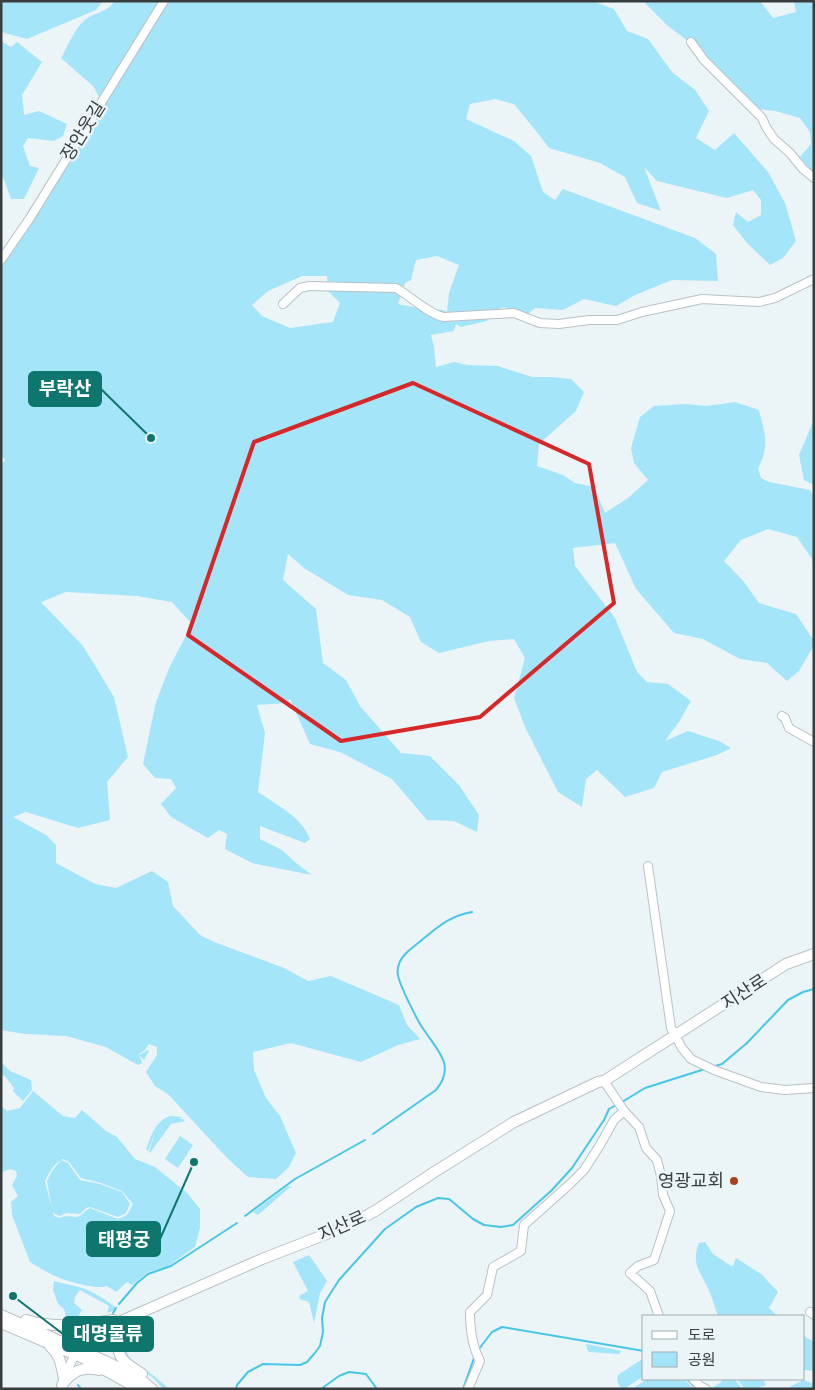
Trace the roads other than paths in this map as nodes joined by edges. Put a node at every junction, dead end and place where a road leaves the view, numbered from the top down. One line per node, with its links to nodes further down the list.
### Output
1 (164, 1): 4 (street, 장안웃길)
2 (691, 42): 3 (street)
3 (814, 178)
4 (1, 260)
5 (814, 279): 6 (street)
6 (283, 304)
7 (782, 716): 8 (street)
8 (814, 742)
9 (648, 866): 11 (street)
10 (814, 954): 11 (main road, 지산로)
11 (676, 1035): 12 (main road, 지산로); 13 (street)
12 (604, 1081): 14 (street); 15 (main road, 지산로)
13 (814, 1088)
14 (621, 1106): 17 (street); 27 (street)
15 (143, 1312): 18 (main road, 지산로); 26 (main road)
16 (1, 1315): 18 (main road); 21 (main road)
17 (659, 1315)
18 (127, 1319): 21 (main road, 지산로)
19 (1, 1323): 20 (main road)
20 (45, 1342): 21 (main road); 24 (main road)
21 (76, 1351): 22 (main road); 24 (street); 26 (main road)
22 (114, 1374): 24 (main road); 25 (main road)
23 (694, 1380): 28 (street)
24 (62, 1384)
25 (139, 1389)
26 (152, 1389)
27 (468, 1389)
28 (706, 1389)

